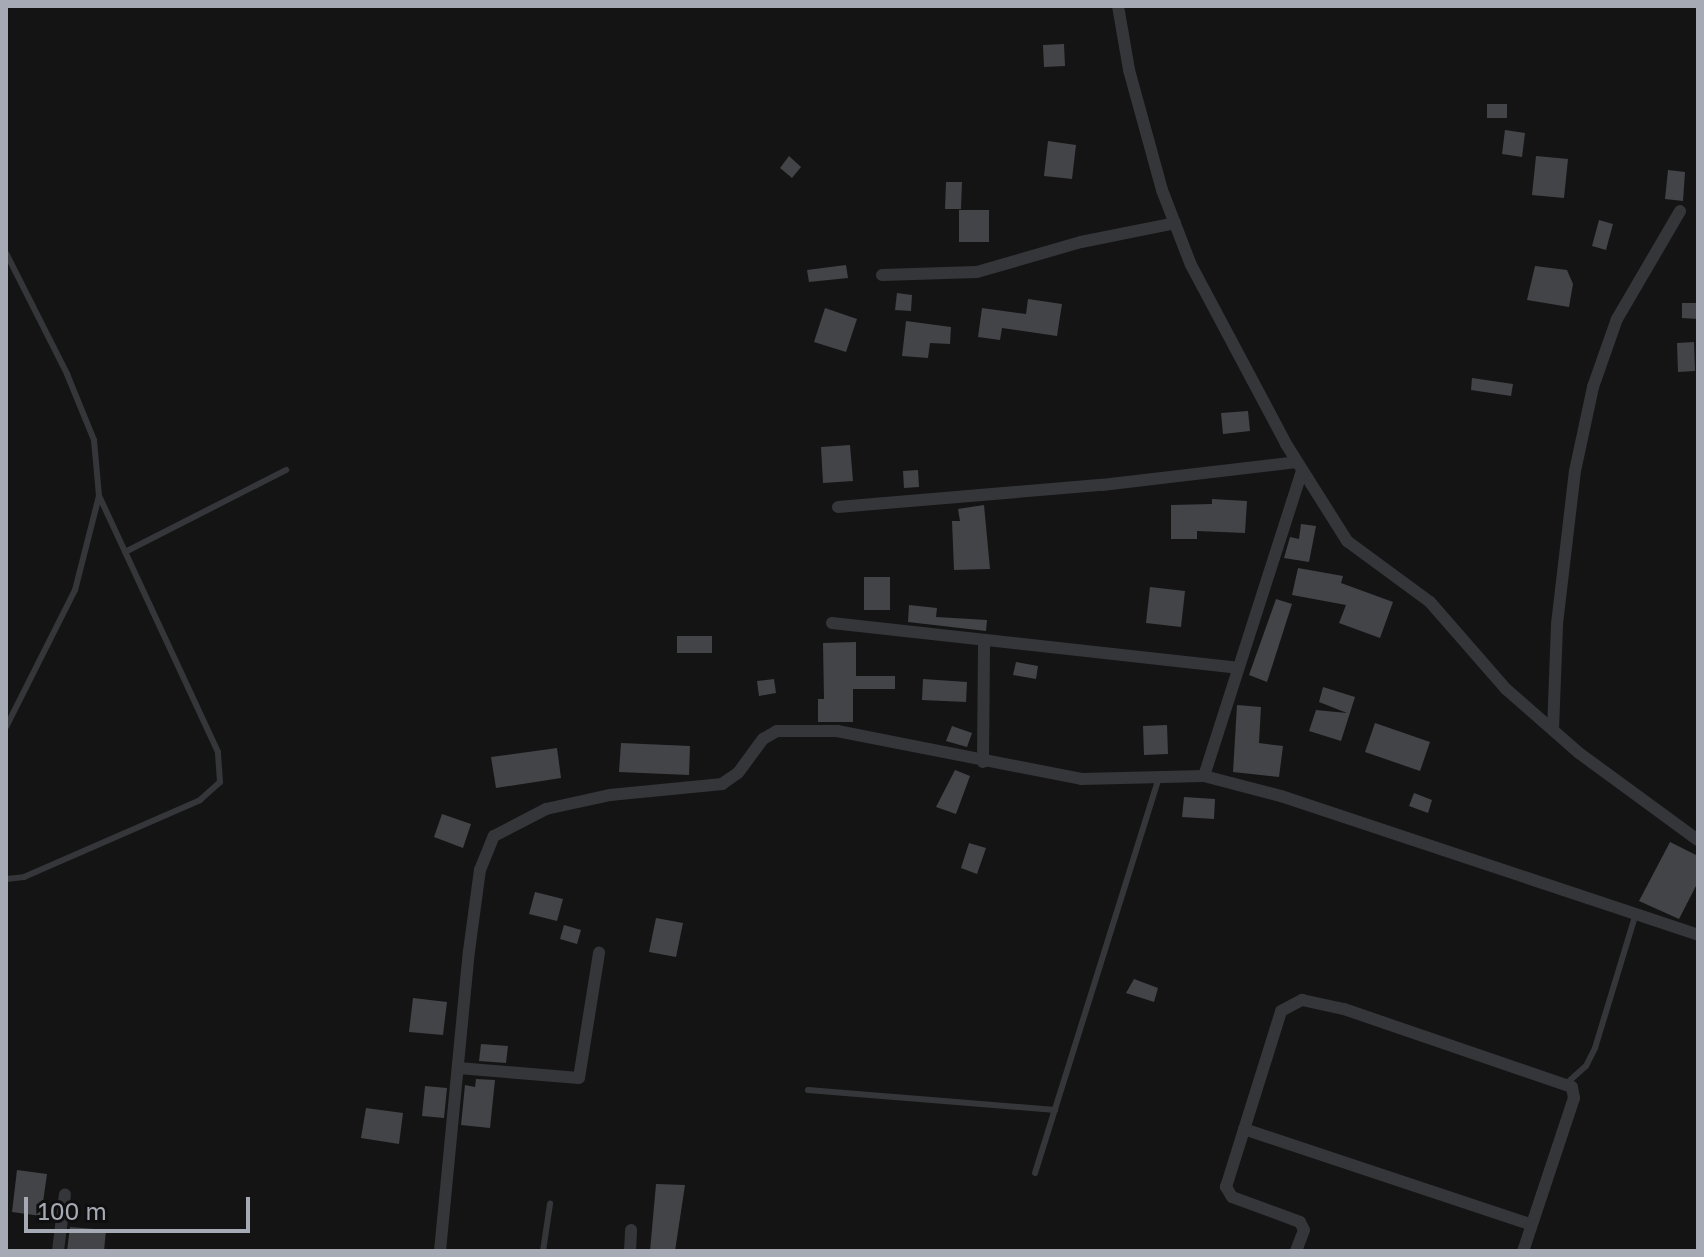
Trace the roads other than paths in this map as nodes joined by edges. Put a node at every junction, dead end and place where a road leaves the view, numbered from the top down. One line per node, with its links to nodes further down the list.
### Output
1 (1118, 6): 3 (street)
2 (1680, 211): 15 (street)
3 (1175, 223): 5 (street); 6 (street)
4 (6, 253): 8 (lane)
5 (882, 275)
6 (1299, 466): 9 (street); 13 (street); 15 (street)
7 (286, 470): 10 (lane)
8 (99, 496): 10 (lane); 14 (lane)
9 (838, 507)
10 (125, 552): 20 (lane)
11 (832, 623): 12 (street)
12 (984, 640): 13 (street); 16 (street)
13 (1238, 668): 17 (street)
14 (6, 727)
15 (1553, 730): 19 (street)
16 (983, 762): 18 (street); 24 (street)
17 (1204, 776): 18 (street); 21 (street)
18 (1159, 777): 27 (lane)
19 (1698, 840)
20 (6, 879)
21 (1636, 913): 22 (street); 25 (lane)
22 (1698, 935)
23 (599, 953): 24 (street)
24 (458, 1068): 35 (street)
25 (1567, 1083): 28 (street); 32 (street)
26 (808, 1090): 27 (lane)
27 (1055, 1110): 29 (lane)
28 (1244, 1129): 32 (street); 38 (street)
29 (1035, 1173)
30 (65, 1194): 34 (street)
31 (550, 1204): 36 (lane)
32 (1530, 1224): 39 (street)
33 (631, 1230): 37 (street)
34 (58, 1251)
35 (440, 1251)
36 (543, 1251)
37 (630, 1251)
38 (1296, 1251)
39 (1523, 1251)

